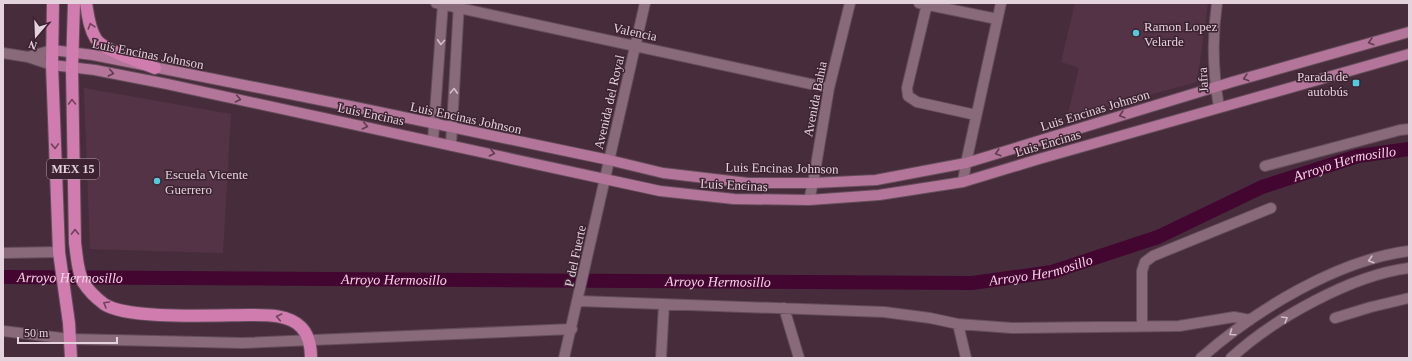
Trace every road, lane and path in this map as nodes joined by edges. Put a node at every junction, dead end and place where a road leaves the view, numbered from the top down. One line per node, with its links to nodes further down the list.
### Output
1 (53, 3): 14 (highway, MEX 15)
2 (74, 3): 15 (highway, MEX 15)
3 (86, 3): 21 (highway, one-way to 3)
4 (645, 3): 13 (street, Avenida del Royal)
5 (850, 3): 23 (street, Avenida Bahia)
6 (1001, 3): 11 (street)
7 (1216, 3): 22 (street, Jafra)
8 (441, 4): 10 (street, Valencia); 26 (street, one-way to 26)
9 (923, 4): 11 (street); 25 (street)
10 (459, 5): 13 (street, Valencia); 27 (street, one-way to 10)
11 (997, 19): 25 (street)
12 (1409, 32): 22 (main road, Luis Encinas Johnson, one-way to 22)
13 (635, 45): 23 (street, Valencia); 31 (street, Avenida del Royal)
14 (52, 50): 15 (main road, Luis Encinas Johnson); 18 (street); 19 (highway, MEX 15)
15 (72, 52): 20 (highway, MEX 15); 21 (main road, Luis Encinas Johnson)
16 (3, 53): 18 (street)
17 (1409, 54): 24 (main road, Luis Encinas)
18 (28, 57): 19 (street)
19 (52, 65): 20 (main road, Luis Encinas); 40 (highway, MEX 15, one-way to 40)
20 (72, 68): 29 (main road, Luis Encinas, one-way to 29); 54 (highway, MEX 15, one-way to 20)
21 (155, 68): 26 (main road, Luis Encinas Johnson)
22 (1216, 87): 24 (street, Jafra); 32 (main road, Luis Encinas Johnson, one-way to 32)
23 (829, 88): 36 (street, Avenida Bahia)
24 (1219, 107): 35 (main road, Luis Encinas)
25 (976, 115): 32 (street)
26 (434, 124): 27 (main road, Luis Encinas Johnson); 29 (street)
27 (452, 128): 30 (street); 31 (main road, Luis Encinas Johnson)
28 (1409, 129): 33 (street)
29 (433, 140): 30 (main road, Luis Encinas)
30 (451, 144): 34 (main road, Luis Encinas, one-way to 34)
31 (609, 160): 34 (street, P del Fuerte); 36 (main road, Luis Encinas Johnson)
32 (966, 163): 35 (street); 36 (main road, Luis Encinas Johnson)
33 (1265, 166)
34 (604, 178): 37 (main road, Luis Encinas); 44 (street, P del Fuerte)
35 (963, 182): 37 (main road, Luis Encinas)
36 (813, 184): 37 (street, Avenida Bahia)
37 (809, 200)
38 (1271, 208): 50 (street)
39 (1409, 251): 48 (street, one-way to 48)
40 (59, 252): 41 (street); 53 (highway, MEX 15)
41 (3, 253)
42 (1409, 268): 62 (street, one-way to 42)
43 (1409, 298): 47 (street)
44 (578, 301): 45 (street); 51 (street, P del Fuerte)
45 (664, 304): 46 (street); 58 (street)
46 (784, 308): 49 (street); 59 (street)
47 (1335, 318)
48 (1250, 320): 50 (street); 61 (street, one-way to 61)
49 (958, 324): 50 (street); 60 (street)
50 (1142, 325)
51 (572, 328): 54 (street); 57 (street, P del Fuerte)
52 (3, 331): 53 (street)
53 (70, 339): 54 (street); 55 (highway, MEX 15)
54 (309, 339): 56 (highway)
55 (72, 358)
56 (311, 358)
57 (564, 358)
58 (661, 358)
59 (799, 358)
60 (966, 358)
61 (1201, 358)
62 (1231, 358)

